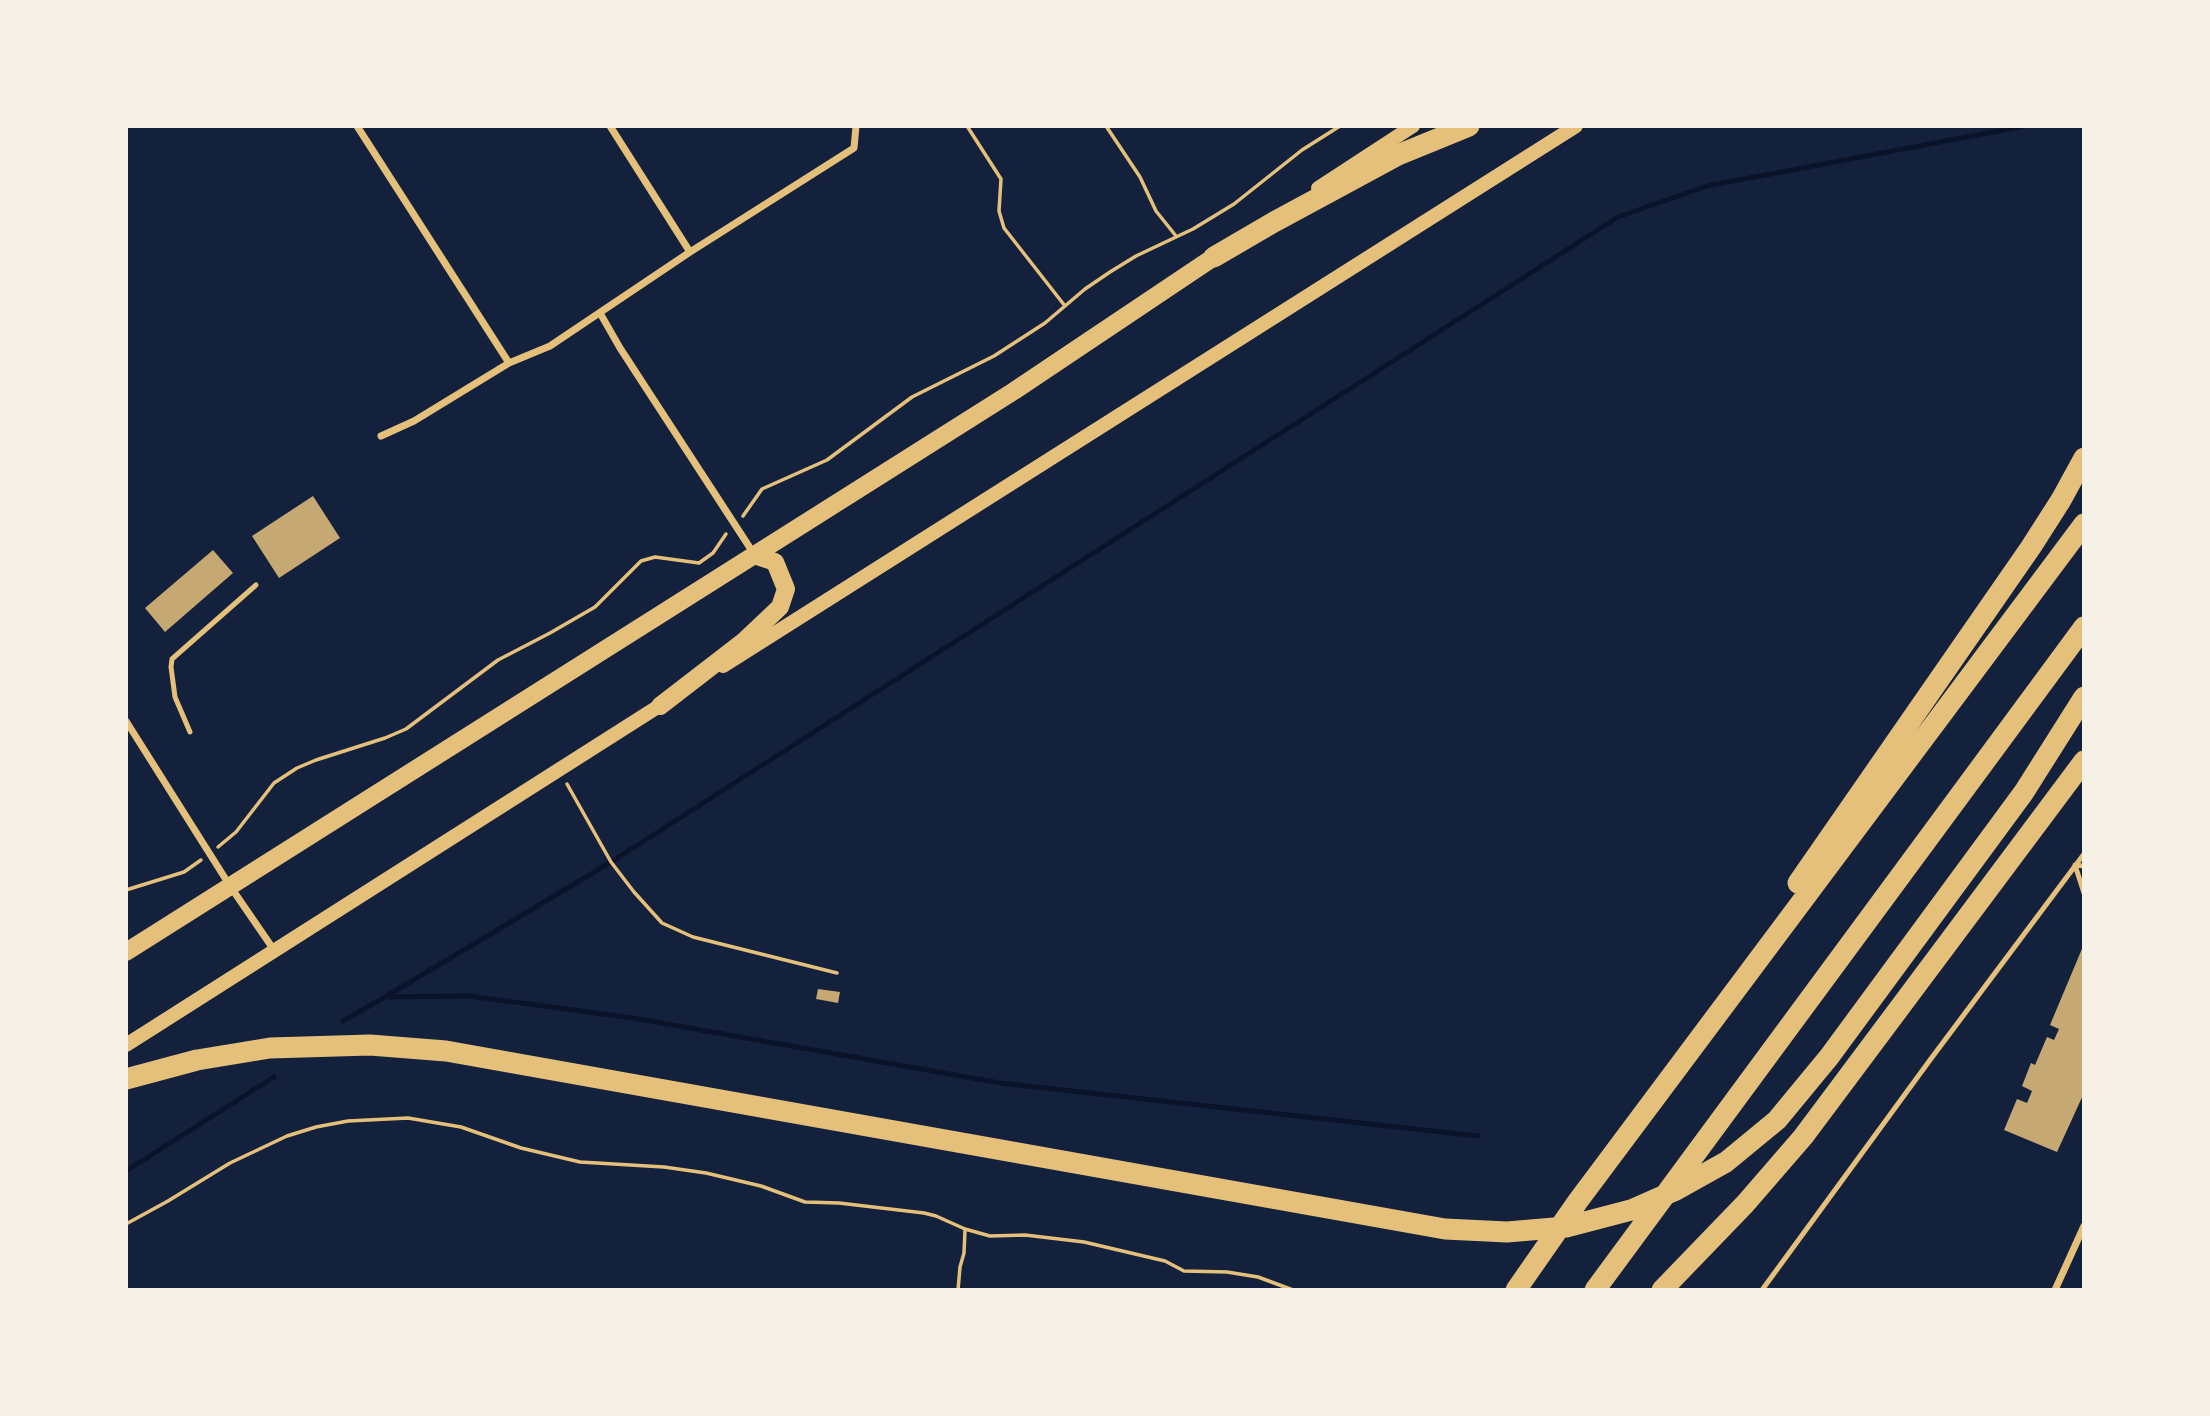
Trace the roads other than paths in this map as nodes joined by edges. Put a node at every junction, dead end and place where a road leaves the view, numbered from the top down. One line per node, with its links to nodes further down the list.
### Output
1 (357, 126): 10 (street)
2 (610, 126): 7 (street)
3 (856, 126): 7 (street)
4 (1413, 126): 8 (main road)
5 (1469, 126): 8 (highway)
6 (1576, 126): 18 (main road)
7 (690, 251): 9 (street)
8 (1214, 257): 14 (main road)
9 (600, 313): 10 (street); 14 (street)
10 (509, 363): 11 (street)
11 (381, 436)
12 (2084, 458): 31 (highway)
13 (2084, 524): 31 (highway)
14 (754, 555): 18 (main road); 25 (main road)
15 (256, 585): 20 (lane)
16 (2084, 627): 34 (highway)
17 (2084, 697): 30 (highway)
18 (660, 706): 27 (main road)
19 (126, 721): 25 (street)
20 (190, 732)
21 (2084, 761): 35 (highway)
22 (2084, 854): 23 (lane)
23 (2076, 865): 24 (lane); 26 (lane); 36 (lane)
24 (2084, 866)
25 (230, 886): 27 (street); 28 (main road)
26 (2084, 893)
27 (275, 951): 29 (main road)
28 (126, 952)
29 (126, 1045)
30 (126, 1079)
31 (1577, 1201): 33 (highway)
32 (2084, 1226): 37 (street)
33 (1516, 1290)
34 (1595, 1290)
35 (1662, 1290)
36 (1762, 1290)
37 (2055, 1290)

